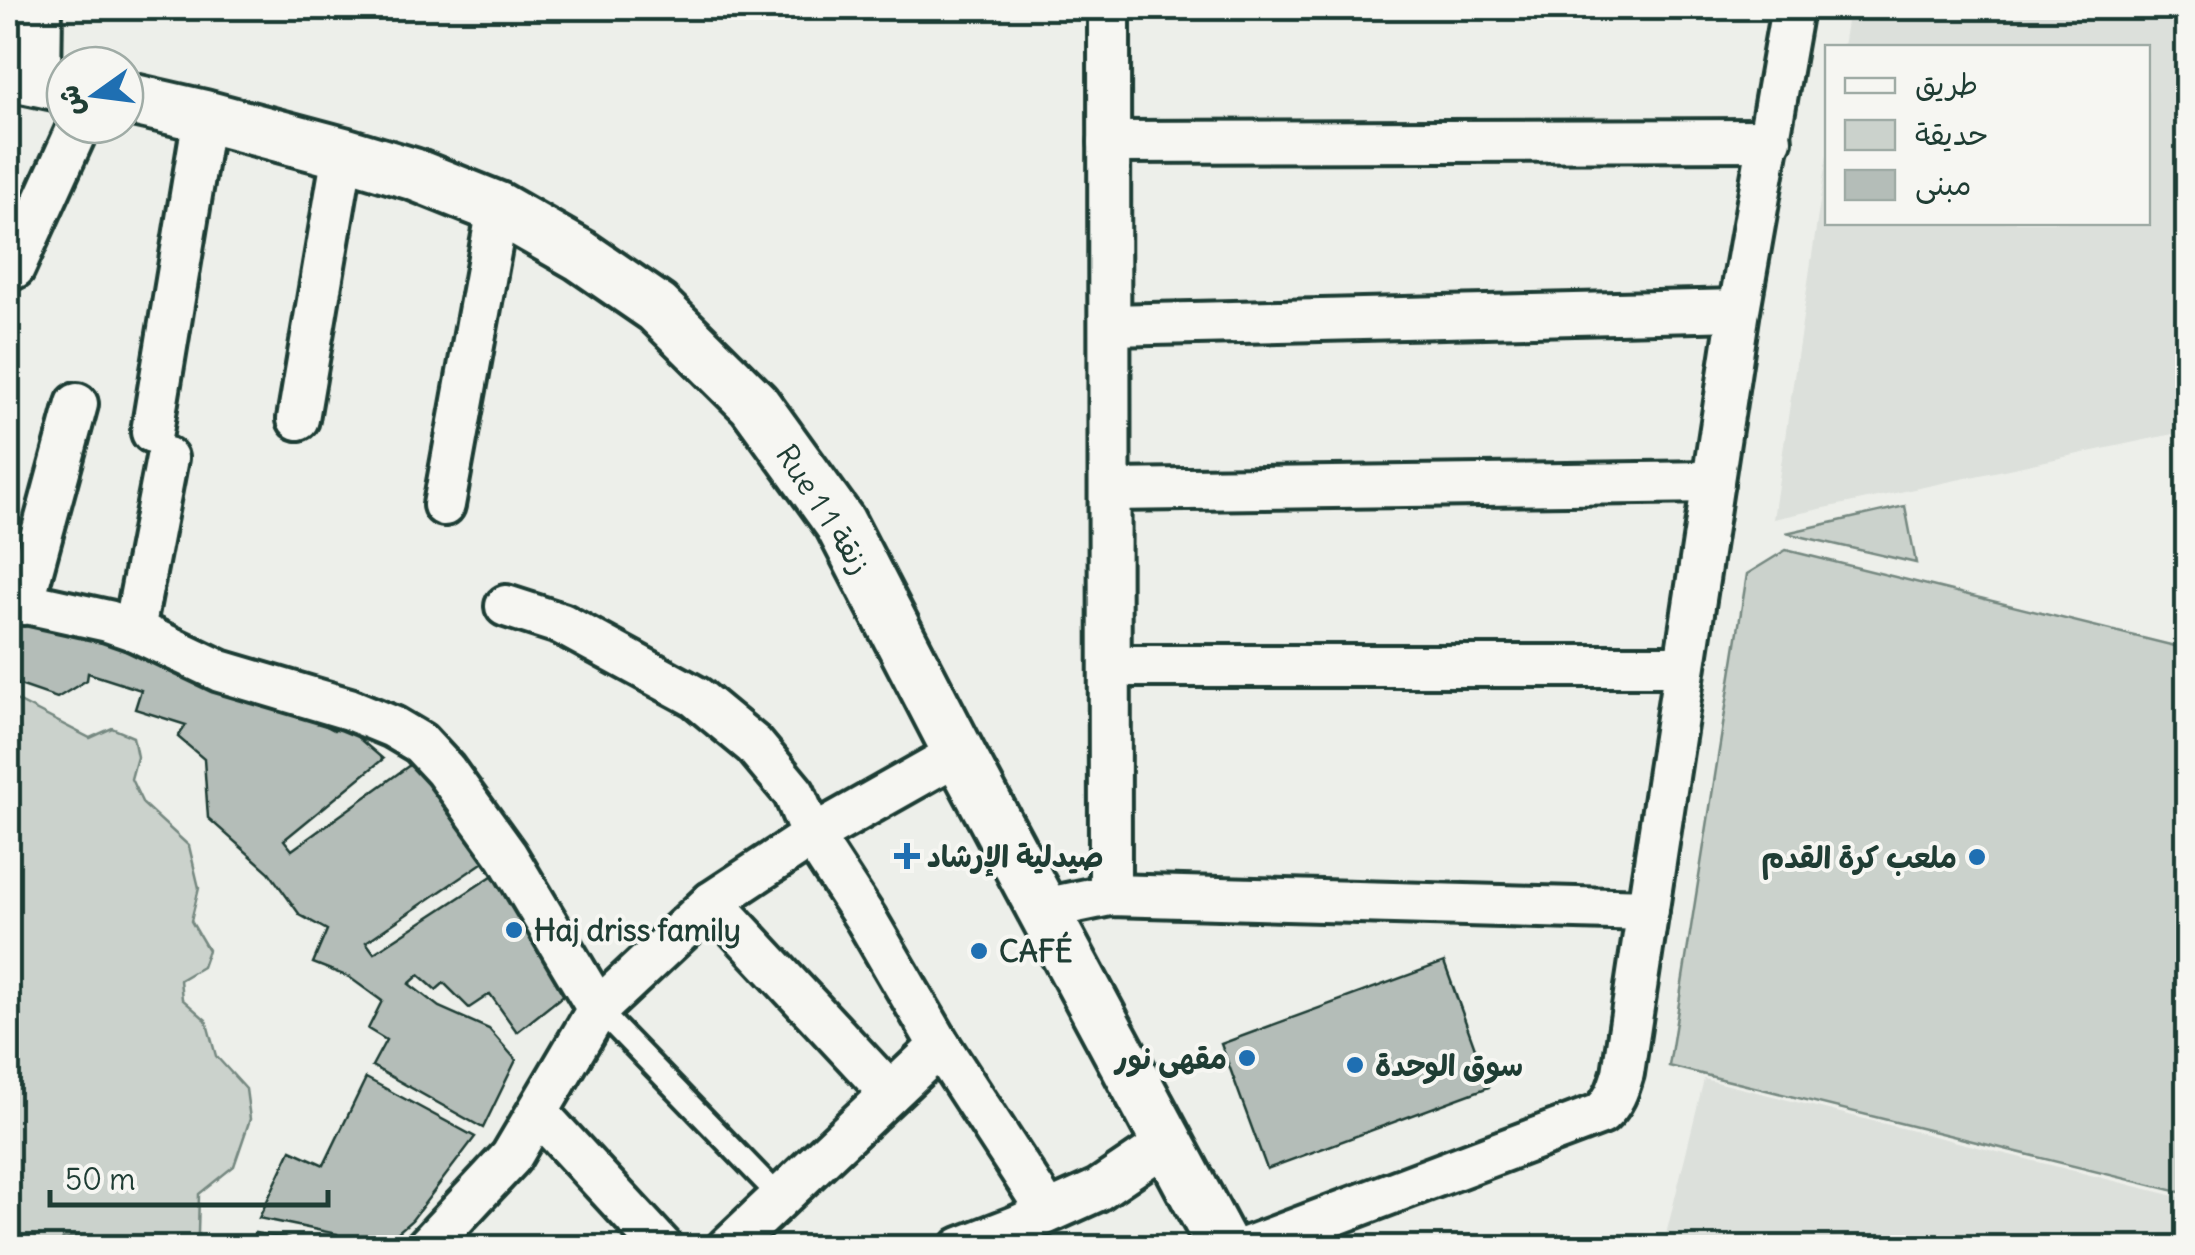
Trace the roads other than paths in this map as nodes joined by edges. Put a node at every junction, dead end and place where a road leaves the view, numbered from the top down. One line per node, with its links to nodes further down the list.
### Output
1 (41, 8): 4 (street)
2 (1109, 8): 8 (street)
3 (1792, 8): 7 (street)
4 (38, 80)
5 (145, 103): 6 (street, Rue 1 زنقة 1)
6 (204, 116): 10 (street, Rue 1 زنقة 1); 22 (street)
7 (1771, 140): 8 (street); 13 (street)
8 (1110, 142): 14 (street)
9 (70, 145): 12 (street)
10 (343, 153): 11 (street, Rue 1 زنقة 1); 16 (street)
11 (498, 208): 19 (street); 25 (street, Rue 1 زنقة 1)
12 (14, 268)
13 (1740, 310): 14 (street); 17 (street)
14 (1110, 325): 18 (street)
15 (77, 404): 20 (street)
16 (298, 420)
17 (1713, 482): 18 (street); 24 (street)
18 (1110, 490): 23 (street)
19 (444, 505)
20 (15, 602): 22 (street)
21 (506, 606): 26 (street)
22 (134, 630): 31 (street)
23 (1110, 666): 24 (street); 27 (street)
24 (1684, 666): 30 (street)
25 (959, 753): 26 (street); 29 (street, Rue 1 زنقة 1)
26 (812, 836): 28 (street); 32 (street)
27 (1110, 896): 29 (street); 30 (street)
28 (712, 902): 31 (street); 33 (street)
29 (1044, 909): 35 (street, Rue 1 زنقة 1)
30 (1648, 910): 43 (street)
31 (598, 1009): 34 (street); 36 (lane)
32 (940, 1046): 33 (street); 37 (street)
33 (890, 1093): 36 (street)
34 (538, 1113): 38 (street); 39 (street)
35 (1167, 1143): 37 (street); 42 (street, Rue 1 زنقة 1)
36 (779, 1196): 40 (street)
37 (1048, 1212): 41 (street)
38 (426, 1248)
39 (663, 1248)
40 (727, 1248)
41 (961, 1248)
42 (1224, 1248)
43 (1246, 1248)

